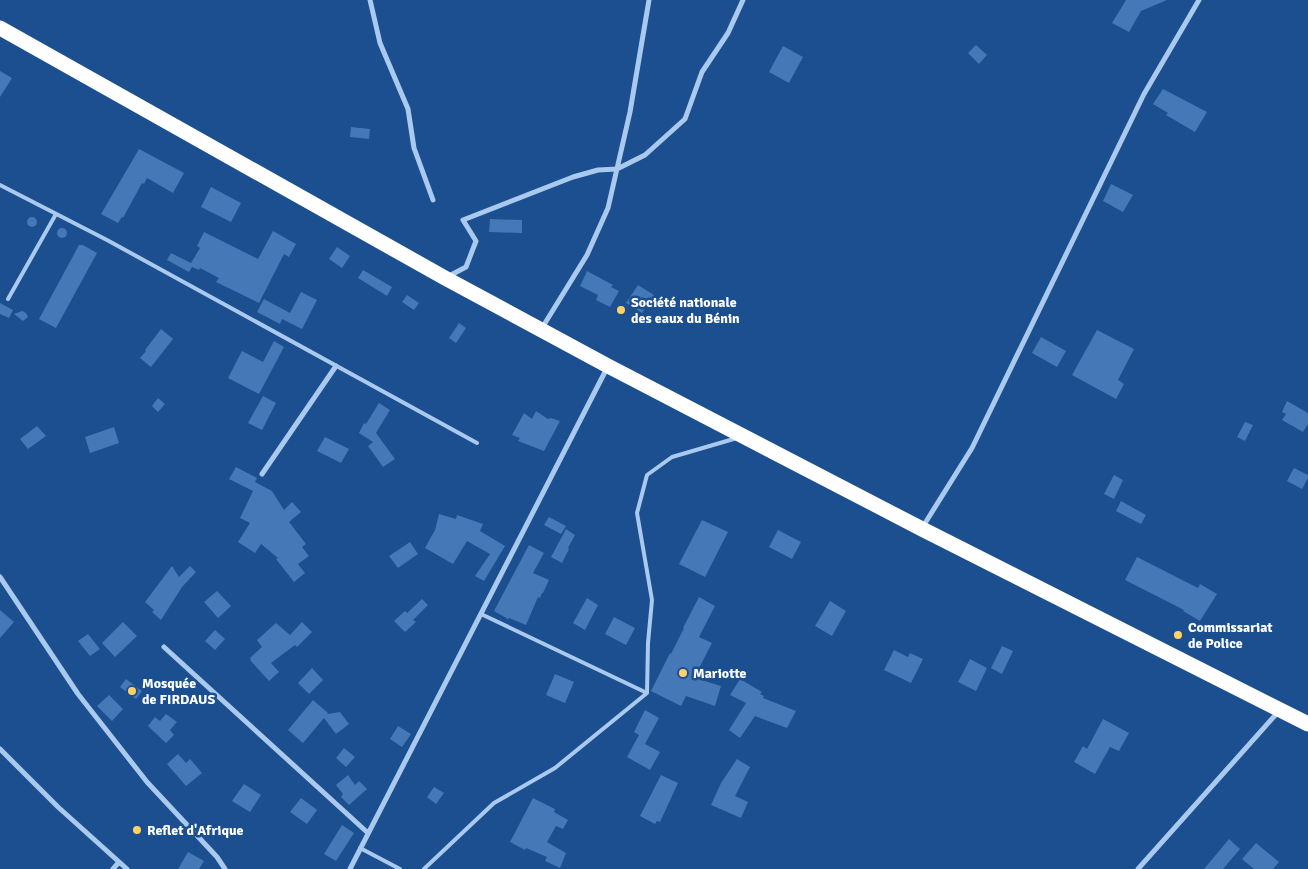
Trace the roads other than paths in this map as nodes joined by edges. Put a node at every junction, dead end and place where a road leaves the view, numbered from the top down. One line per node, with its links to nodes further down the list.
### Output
1 (370, 0): 8 (street)
2 (649, 0): 6 (street)
3 (743, 0): 6 (street)
4 (1199, 0): 18 (street)
5 (0, 28): 10 (highway)
6 (617, 169): 10 (street); 12 (street)
7 (0, 185): 9 (lane)
8 (433, 200)
9 (56, 214): 11 (lane); 13 (lane)
10 (445, 278): 12 (highway)
11 (8, 299)
12 (542, 329): 14 (highway)
13 (336, 366): 16 (lane); 17 (street)
14 (608, 366): 15 (highway); 20 (street)
15 (744, 436): 18 (highway); 22 (lane)
16 (477, 443)
17 (262, 474)
18 (922, 529): 23 (highway)
19 (0, 577): 31 (street)
20 (481, 614): 22 (lane); 26 (street)
21 (164, 647): 26 (street)
22 (648, 693): 34 (lane)
23 (1280, 710): 24 (highway); 35 (street)
24 (1308, 724)
25 (0, 749): 28 (street)
26 (368, 833): 27 (street)
27 (360, 848): 32 (street); 33 (lane)
28 (119, 862): 29 (street); 30 (street)
29 (112, 869)
30 (127, 869)
31 (225, 869)
32 (350, 869)
33 (400, 869)
34 (424, 869)
35 (1138, 869)

